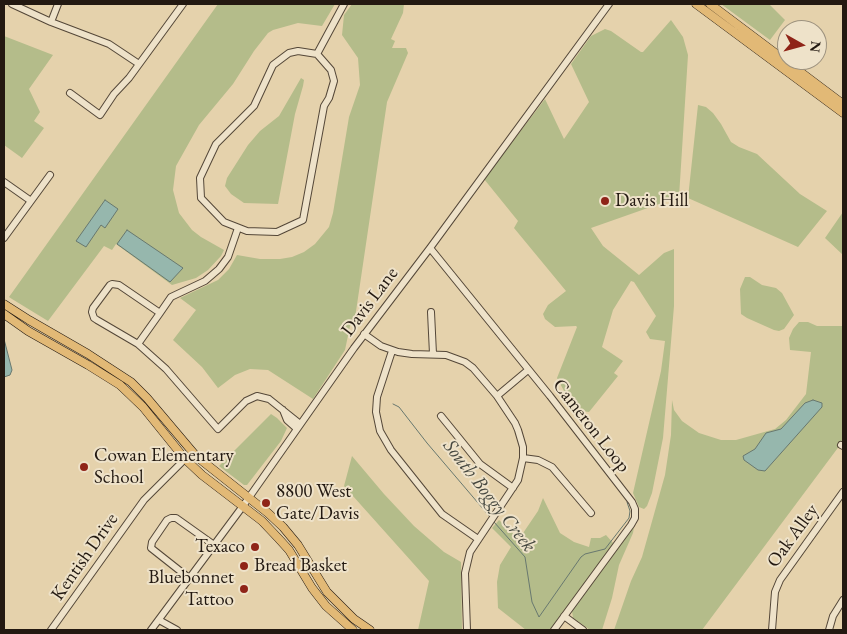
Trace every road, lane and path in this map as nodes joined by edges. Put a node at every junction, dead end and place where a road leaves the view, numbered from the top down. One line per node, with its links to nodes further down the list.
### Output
1 (12, 4): 8 (street)
2 (58, 4): 8 (street)
3 (183, 4): 11 (street)
4 (344, 4): 9 (street)
5 (609, 4): 20 (street, Davis Lane)
6 (696, 4): 10 (main road)
7 (710, 4): 10 (main road)
8 (52, 22): 11 (street)
9 (317, 54): 18 (street); 18 (street)
10 (771, 55): 13 (main road); 14 (main road)
11 (139, 64): 12 (street)
12 (70, 93)
13 (843, 104)
14 (843, 113)
15 (50, 175): 17 (street)
16 (4, 182): 17 (street)
17 (30, 201): 19 (street)
18 (238, 228): 23 (street)
19 (4, 238)
20 (430, 248): 25 (street, Davis Lane); 30 (street, Cameron Loop)
21 (4, 304): 31 (main road)
22 (431, 312): 28 (street)
23 (160, 313): 26 (street); 26 (street)
24 (4, 314): 29 (main road)
25 (364, 334): 27 (street); 35 (street, Davis Lane)
26 (138, 344): 35 (street)
27 (392, 351): 28 (street); 44 (street)
28 (433, 354): 32 (street)
29 (88, 365): 31 (main road); 36 (main road)
30 (528, 370): 32 (street); 48 (street, Cameron Loop)
31 (126, 379): 33 (main road)
32 (497, 396): 37 (street)
33 (161, 414): 36 (main road); 41 (main road)
34 (441, 416): 39 (street)
35 (297, 426): 41 (street, Davis Lane)
36 (159, 427): 38 (main road)
37 (523, 458): 39 (street); 43 (street)
38 (185, 459): 42 (main road); 50 (street, Kentish Drive)
39 (513, 488): 44 (street)
40 (843, 492): 59 (street, Oak Alley)
41 (249, 497): 42 (street, Davis Lane); 55 (main road)
42 (243, 506): 45 (street, Davis Lane); 54 (main road)
43 (591, 513)
44 (478, 539): 56 (street)
45 (214, 545): 46 (street, Davis Lane); 46 (street)
46 (189, 578): 49 (street, Davis Lane)
47 (843, 600): 60 (street)
48 (564, 616): 57 (street, Cameron Loop); 58 (street)
49 (159, 620): 51 (street, Davis Lane); 52 (street, Davis Lane); 53 (street)
50 (51, 630)
51 (151, 630)
52 (158, 630)
53 (177, 630)
54 (353, 630)
55 (370, 630)
56 (467, 630)
57 (554, 630)
58 (583, 630)
59 (772, 630)
60 (829, 630)

